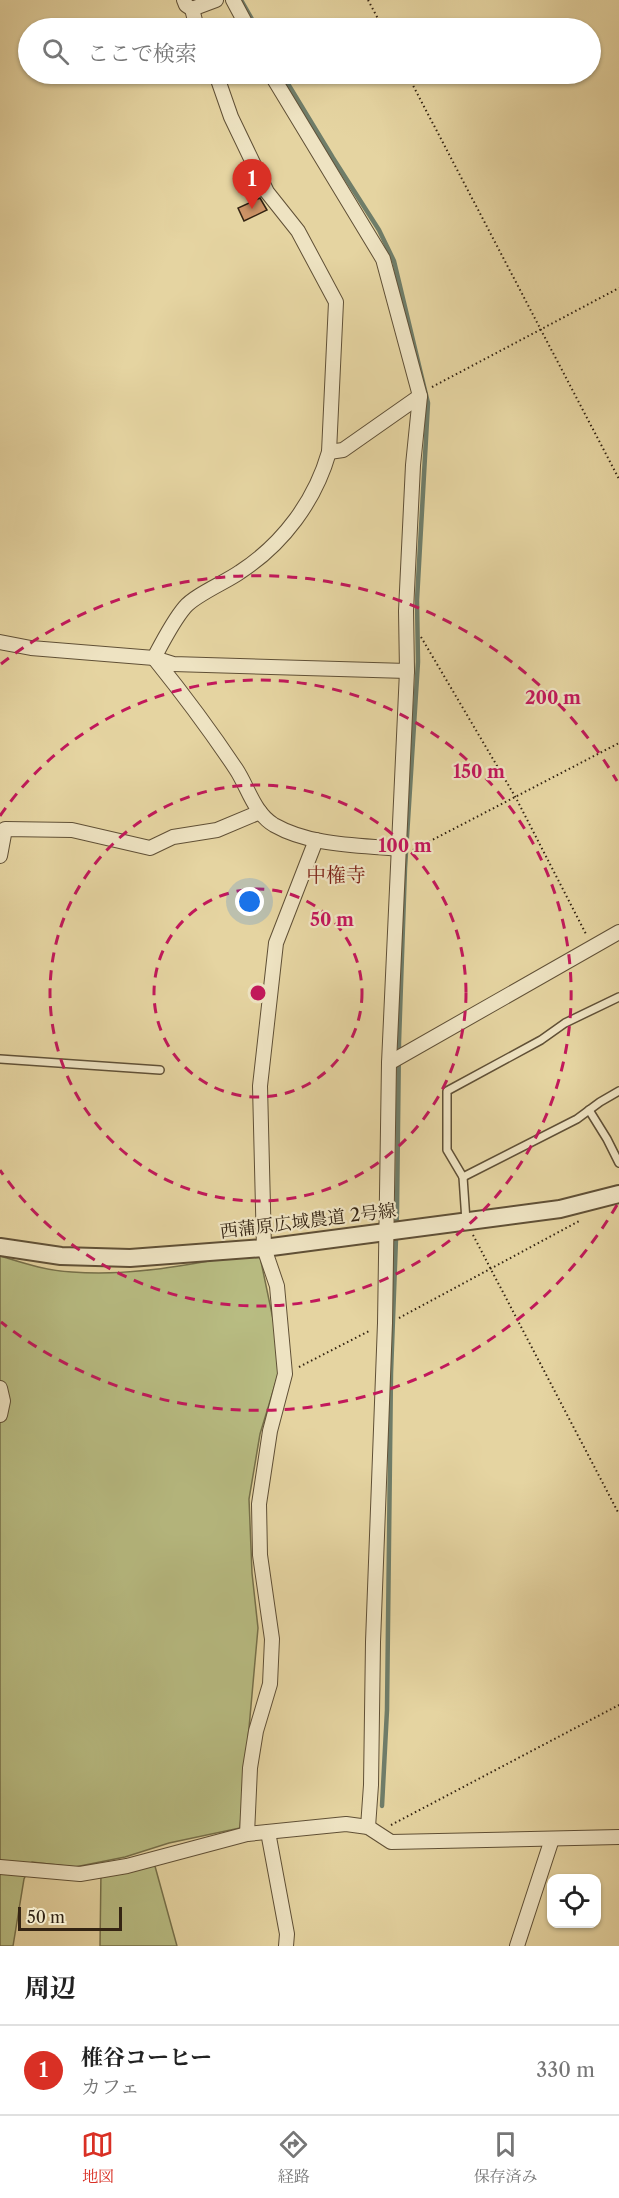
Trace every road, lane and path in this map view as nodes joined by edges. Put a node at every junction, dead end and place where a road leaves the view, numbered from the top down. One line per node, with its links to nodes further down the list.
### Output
1 (216, 0): 4 (street)
2 (233, 0): 5 (street)
3 (368, 0): 6 (path)
4 (188, 5)
5 (243, 18)
6 (378, 18)
7 (219, 84): 13 (street)
8 (277, 84): 12 (street)
9 (412, 84): 11 (path)
10 (619, 288): 11 (path)
11 (540, 329): 12 (path); 14 (path)
12 (420, 396): 13 (street); 15 (street)
13 (329, 452): 17 (street)
14 (619, 479)
15 (406, 611): 18 (street); 20 (path)
16 (0, 642): 17 (street)
17 (154, 658): 18 (street); 21 (street)
18 (407, 670): 23 (street)
19 (619, 743): 20 (path)
20 (516, 798): 23 (path); 26 (path)
21 (260, 812): 22 (street); 24 (street)
22 (316, 840): 23 (street); 40 (street)
23 (399, 849): 29 (street)
24 (0, 856)
25 (619, 932): 26 (street)
26 (593, 947): 29 (street)
27 (619, 997): 34 (lane)
28 (0, 1059): 30 (lane)
29 (389, 1063): 38 (street)
30 (160, 1070)
31 (619, 1091): 32 (lane)
32 (589, 1110): 33 (lane); 34 (lane)
33 (619, 1162)
34 (463, 1177): 37 (lane)
35 (619, 1194): 36 (street, 西蒲原広域農道 2号線)
36 (599, 1201): 37 (street, 西蒲原広域農道 2号線); 41 (path)
37 (466, 1221): 38 (street, 西蒲原広域農道 2号線); 41 (path)
38 (386, 1232): 40 (street, 西蒲原広域農道 2号線); 42 (street)
39 (0, 1246): 40 (street, 西蒲原広域農道 2号線)
40 (264, 1248): 43 (street)
41 (490, 1269): 42 (path); 46 (path)
42 (385, 1323): 43 (path); 48 (street)
43 (285, 1374): 50 (street)
44 (0, 1388): 45 (street)
45 (0, 1415)
46 (619, 1514)
47 (619, 1705): 48 (path)
48 (372, 1830): 49 (street); 52 (street)
49 (268, 1832): 50 (street); 54 (street)
50 (247, 1834): 53 (street)
51 (619, 1837): 52 (street)
52 (552, 1839): 55 (street)
53 (0, 1867)
54 (286, 1946)
55 (517, 1946)

